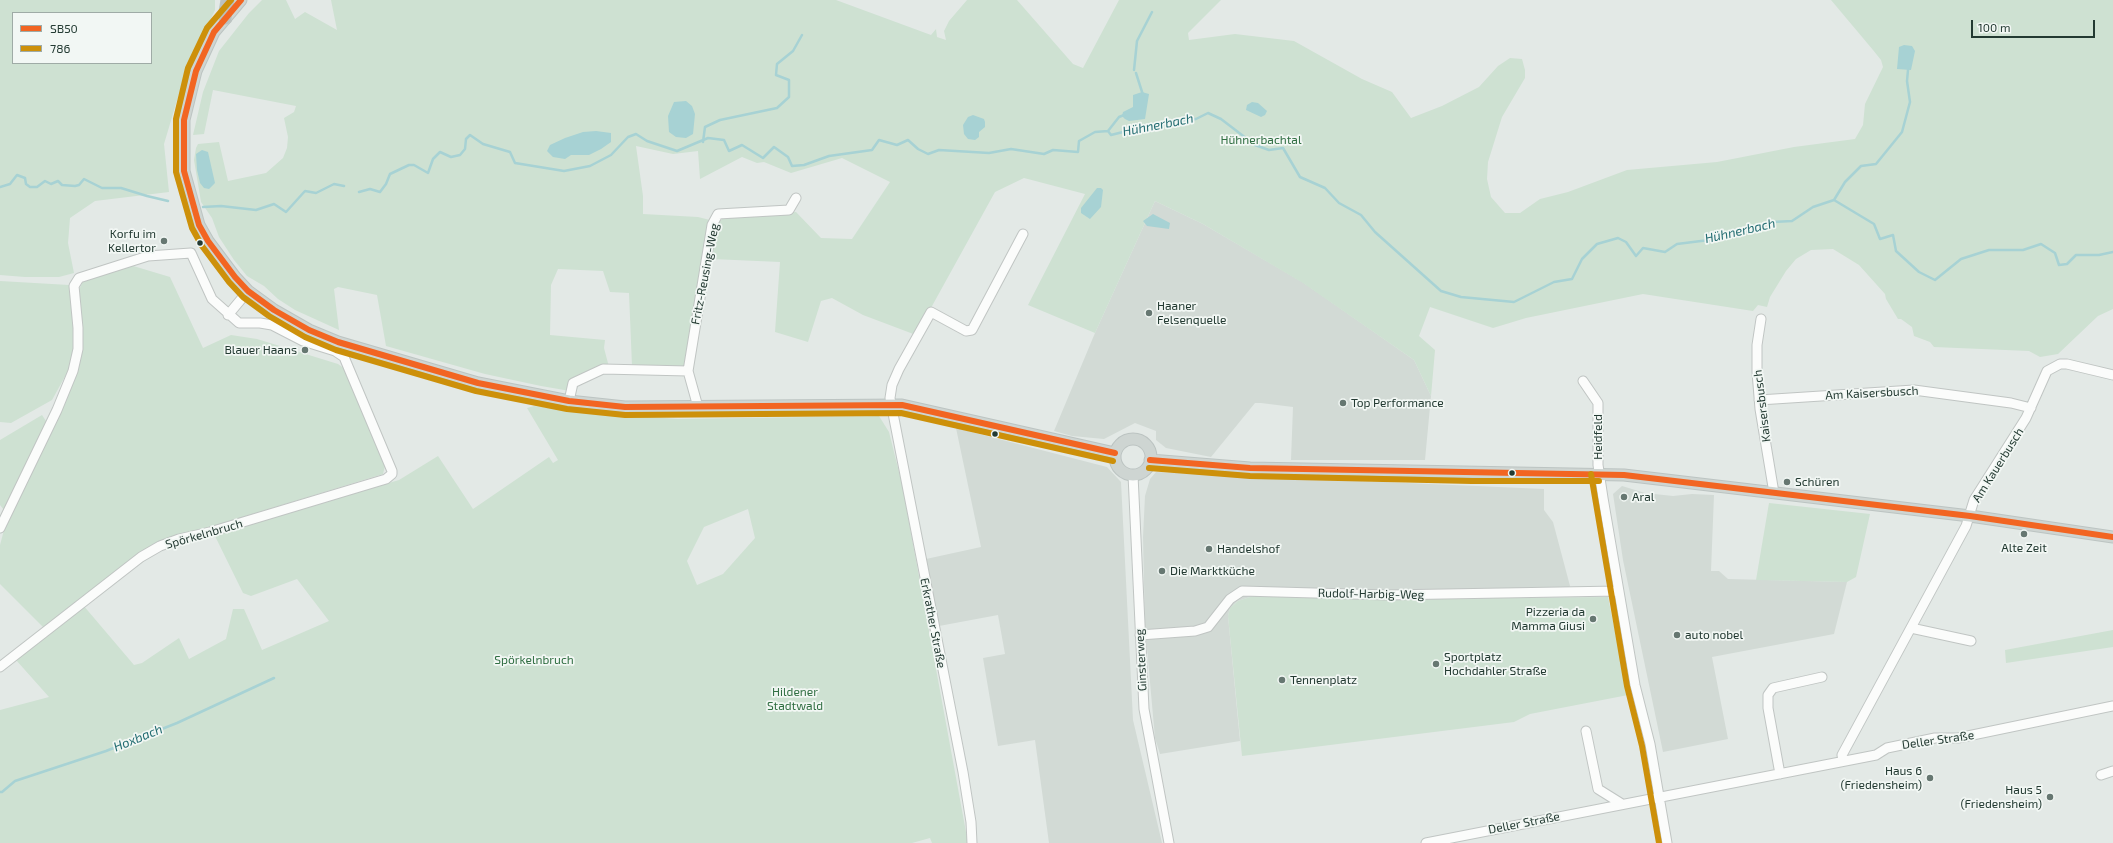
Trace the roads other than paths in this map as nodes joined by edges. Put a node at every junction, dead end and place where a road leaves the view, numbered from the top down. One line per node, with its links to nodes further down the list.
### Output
1 (228, 0): 3 (highway)
2 (240, 0): 3 (main road)
3 (225, 18): 6 (main road)
4 (796, 198): 9 (street, Fritz-Reusing-Weg)
5 (1023, 234): 14 (street, Erkrather Straße)
6 (248, 291): 7 (street); 13 (main road)
7 (228, 315): 23 (street); 29 (street, Spörkelnbruch)
8 (1761, 319): 12 (street, Kaisersbusch)
9 (688, 371): 13 (street); 15 (street, Fritz-Reusing-Weg)
10 (2113, 375): 16 (street, Am Kauerbusch)
11 (1583, 381): 19 (street, Heidfeld)
12 (1759, 400): 16 (street, Am Kaisersbusch); 21 (street, Kaisersbusch)
13 (570, 401): 15 (main road)
14 (890, 404): 15 (main road); 17 (main road); 39 (street, Erkrather Straße)
15 (698, 407)
16 (2031, 408): 22 (street, Am Kauerbusch)
17 (1115, 453): 18 (main road); 20 (main road)
18 (1150, 460): 19 (main road); 20 (main road)
19 (1599, 473): 21 (main road); 25 (street, Heidfeld)
20 (1133, 475): 27 (street, Ginsterweg)
21 (1774, 493): 22 (main road)
22 (1970, 516): 24 (main road); 26 (street, Am Kauerbusch)
23 (0, 528)
24 (2113, 537)
25 (1618, 591): 27 (street, Rudolf-Harbig-Weg); 37 (street, Heidfeld)
26 (1911, 628): 28 (street); 33 (street, Am Kauerbusch)
27 (1140, 635): 40 (street, Ginsterweg)
28 (1971, 641)
29 (0, 667)
30 (1822, 677): 35 (street)
31 (2113, 706): 33 (street, Deller Straße)
32 (1586, 731): 38 (street)
33 (1843, 761): 35 (street, Deller Straße)
34 (2113, 771): 36 (street)
35 (1780, 774): 37 (street, Deller Straße)
36 (2101, 775)
37 (1660, 798): 38 (street, Deller Straße); 42 (street, Heidfeld)
38 (1622, 804): 41 (street, Deller Straße)
39 (972, 843)
40 (1169, 843)
41 (1426, 843)
42 (1667, 843)

